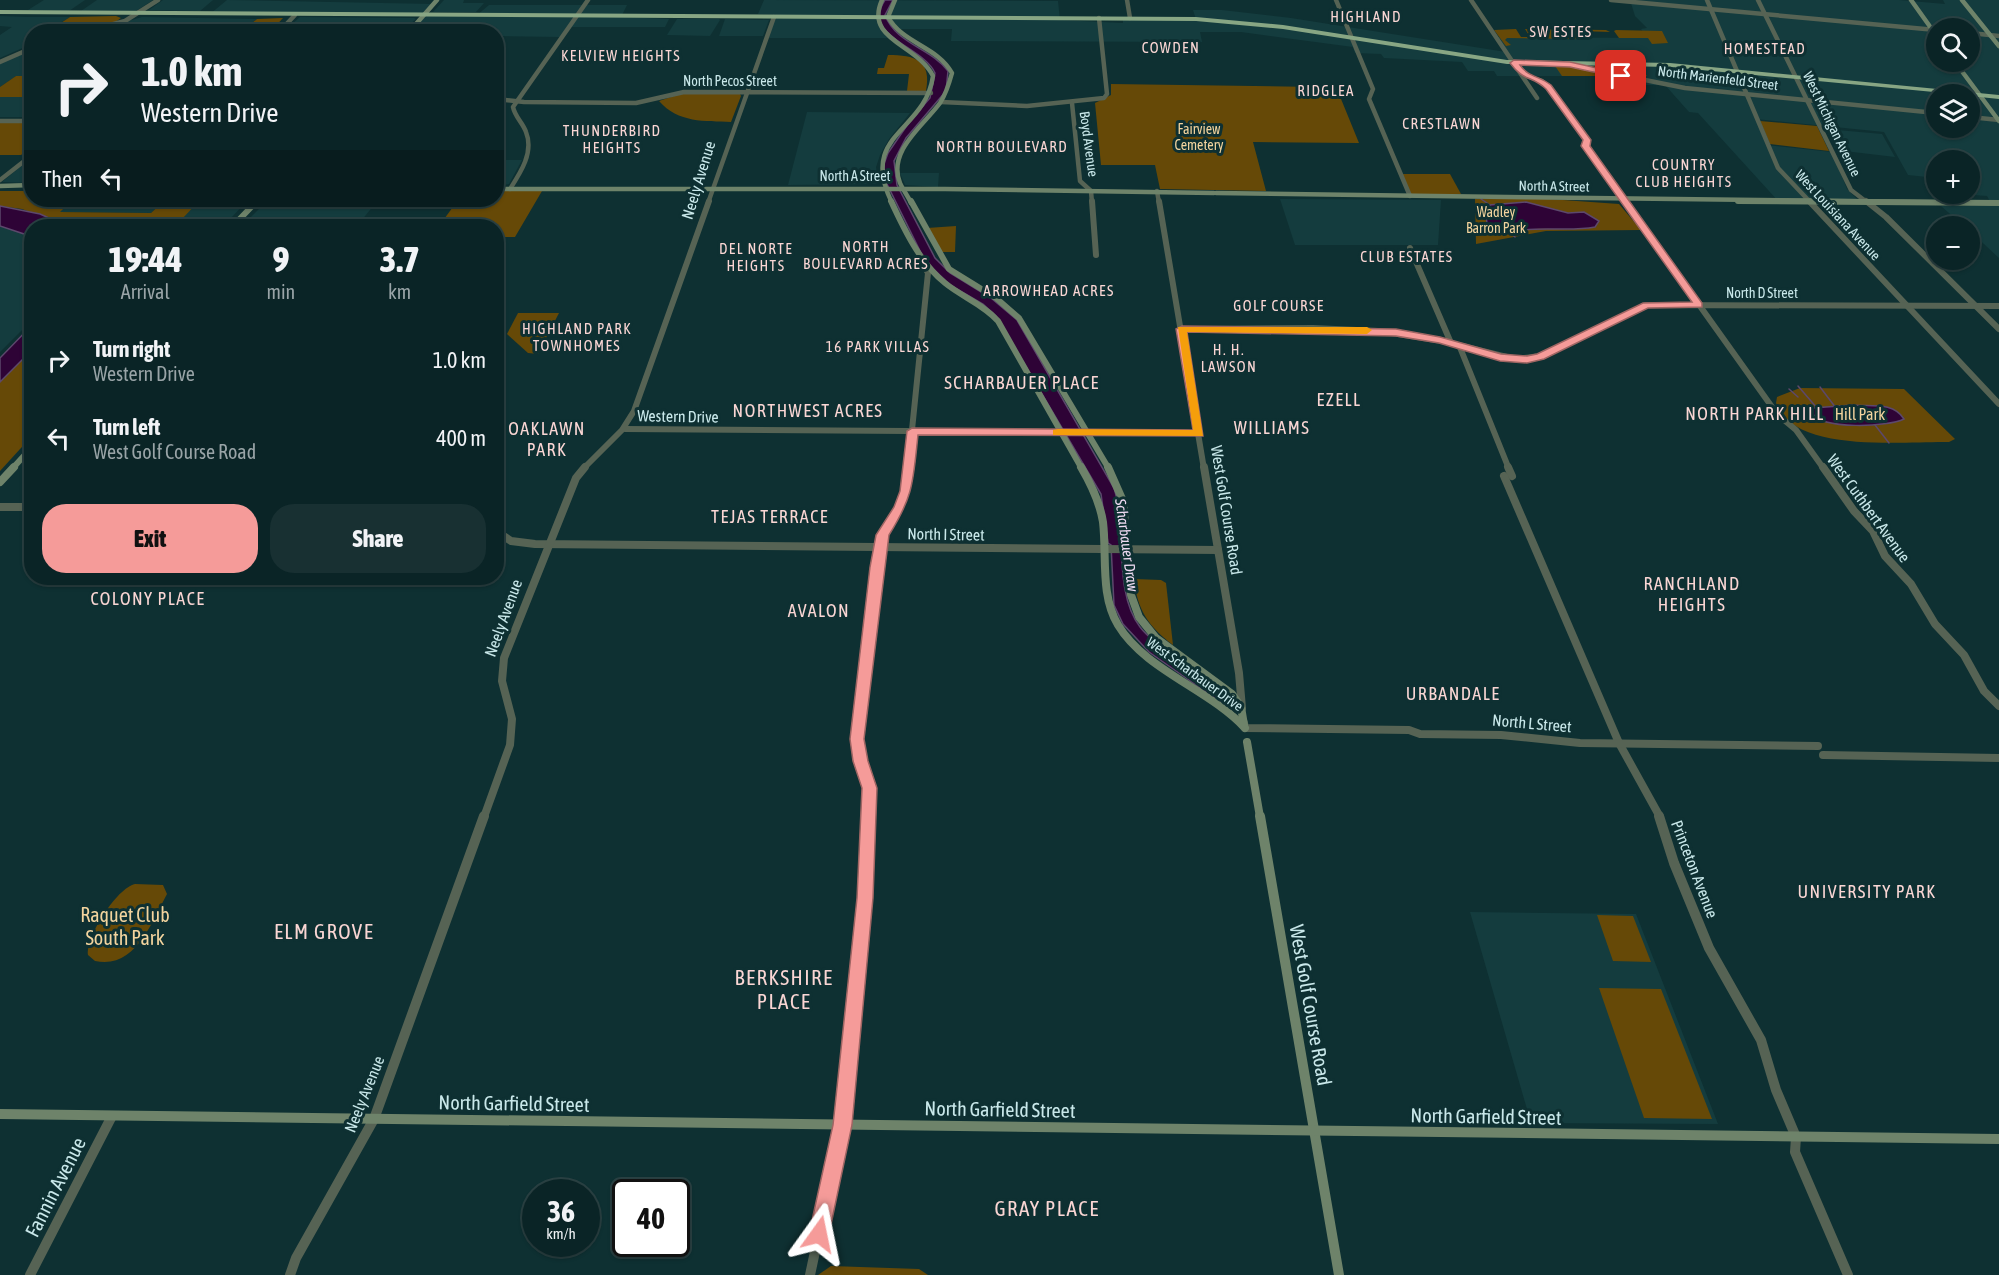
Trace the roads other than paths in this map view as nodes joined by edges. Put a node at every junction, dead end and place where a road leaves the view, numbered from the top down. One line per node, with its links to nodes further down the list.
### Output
1 (158, 0): 17 (street)
2 (437, 0): 19 (main road)
3 (588, 0): 20 (street)
4 (882, 0): 23 (main road)
5 (895, 0): 24 (main road)
6 (1127, 0): 26 (street)
7 (1336, 0): 36 (street)
8 (1471, 0): 40 (street, West Cuthbert Avenue)
9 (1611, 0): 14 (street)
10 (1707, 0): 14 (street, West Louisiana Avenue)
11 (1758, 0): 18 (street, West Michigan Avenue)
12 (1911, 0): 27 (main road)
13 (1962, 0): 34 (main road)
14 (1711, 9): 18 (street); 42 (street, West Louisiana Avenue)
15 (0, 12): 16 (highway)
16 (115, 14): 17 (highway); 28 (street)
17 (139, 14): 21 (highway); 29 (street)
18 (1765, 14): 32 (street); 44 (street, West Michigan Avenue)
19 (423, 15): 20 (highway); 21 (highway); 31 (main road)
20 (576, 16): 22 (highway); 55 (street)
21 (293, 17): 30 (street)
22 (774, 17): 23 (highway); 46 (street, Neely Avenue)
23 (876, 17): 24 (highway); 47 (main road)
24 (889, 17): 25 (highway); 56 (main road, West Scharbauer Drive)
25 (1099, 18): 26 (highway); 57 (street)
26 (1130, 18): 36 (highway)
27 (1926, 19)
28 (109, 24)
29 (114, 24)
30 (286, 24)
31 (416, 24)
32 (1926, 29)
33 (1980, 34): 34 (street)
34 (1990, 35): 35 (street); 37 (main road)
35 (1999, 36)
36 (1351, 38): 40 (highway); 76 (street)
37 (1999, 46)
38 (24, 52): 39 (street)
39 (0, 62)
40 (1514, 63): 41 (highway); 43 (street, West Cuthbert Avenue)
41 (1570, 65): 42 (highway); 48 (street, North Marienfeld Street)
42 (1736, 71): 44 (highway); 48 (street, West Louisiana Avenue)
43 (1523, 75): 52 (street, West Cuthbert Avenue); 77 (street, West Cuthbert Avenue)
44 (1796, 77): 45 (highway); 54 (street, West Michigan Avenue)
45 (1926, 90)
46 (746, 92): 47 (street, North Pecos Street); 55 (street, North Pecos Street); 73 (street, Neely Avenue)
47 (930, 93): 69 (main road, West Scharbauer Drive)
48 (1745, 94): 54 (street, North Marienfeld Street); 78 (street, West Louisiana Avenue)
49 (1980, 95): 51 (highway)
50 (1980, 96): 62 (main road)
51 (1999, 97)
52 (1537, 98)
53 (504, 100): 55 (street, North Pecos Street)
54 (1807, 100): 58 (street, North Marienfeld Street); 79 (street, West Michigan Avenue)
55 (516, 101): 71 (street)
56 (941, 102): 57 (street); 72 (main road, West Scharbauer Drive)
57 (1072, 103): 74 (street, Boyd Avenue)
58 (1926, 112)
59 (1980, 118): 62 (street)
60 (0, 120): 61 (street)
61 (24, 120)
62 (1999, 120)
63 (24, 158): 65 (street)
64 (24, 159): 66 (street)
65 (0, 175)
66 (0, 180)
67 (24, 185): 68 (main road)
68 (0, 186)
69 (886, 188): 72 (main road, North A Street); 73 (main road, North A Street); 85 (main road, West Scharbauer Drive)
70 (504, 189): 71 (main road, North A Street)
71 (510, 189): 73 (main road, North A Street)
72 (903, 189): 74 (main road, North A Street); 98 (main road, West Scharbauer Drive)
73 (713, 191): 95 (street, Neely Avenue)
74 (1091, 191): 75 (main road, North A Street); 84 (street, Boyd Avenue)
75 (1157, 191): 76 (main road, North A Street); 90 (street, West Golf Course Road)
76 (1410, 196): 77 (main road, North A Street)
77 (1623, 200): 78 (main road, North A Street); 86 (street, West Cuthbert Avenue)
78 (1809, 201): 79 (main road, North A Street); 87 (street, West Louisiana Avenue)
79 (1866, 202): 80 (main road, North A Street); 88 (street, West Michigan Avenue)
80 (1999, 203)
81 (250, 207): 82 (main road)
82 (239, 219)
83 (1410, 248): 92 (street)
84 (1096, 255)
85 (924, 261): 96 (street); 97 (main road, West Scharbauer Drive)
86 (1699, 305): 87 (street, North D Street); 93 (street, North D Street); 110 (street, West Cuthbert Avenue)
87 (1907, 306): 88 (street, North D Street); 94 (street, West Louisiana Avenue)
88 (1976, 306): 89 (street, North D Street); 91 (street, West Michigan Avenue)
89 (1999, 306)
90 (1182, 329): 92 (street, North D Street); 99 (street, West Golf Course Road)
91 (1999, 329)
92 (1451, 343): 93 (street, North D Street)
93 (1459, 345): 113 (street, Princeton Avenue)
94 (1999, 404)
95 (625, 429): 96 (street, Western Drive); 105 (street, Neely Avenue)
96 (912, 431): 97 (street, Western Drive); 106 (street)
97 (1062, 432): 98 (street, Western Drive); 107 (main road, West Scharbauer Drive)
98 (1085, 432): 99 (street, Western Drive); 108 (main road, West Scharbauer Drive)
99 (1199, 433): 109 (street, West Golf Course Road)
100 (24, 455): 101 (main road)
101 (0, 482)
102 (0, 507): 103 (street)
103 (24, 507)
104 (504, 535): 105 (street, North I Street)
105 (548, 544): 106 (street, North I Street); 119 (street, Neely Avenue)
106 (879, 547): 107 (street, North I Street); 120 (street)
107 (1106, 549): 108 (street, North I Street); 111 (main road, West Scharbauer Drive)
108 (1125, 549): 109 (street, North I Street); 111 (main road, West Scharbauer Drive)
109 (1218, 550): 111 (street, West Golf Course Road)
110 (1999, 706)
111 (1245, 728): 113 (street, North L Street)
112 (1247, 742): 121 (main road, West Golf Course Road)
113 (1619, 743): 114 (street, North L Street); 122 (street, Princeton Avenue)
114 (1818, 746)
115 (1823, 755): 116 (street)
116 (1999, 758)
117 (0, 1114): 118 (main road, North Garfield Street)
118 (112, 1116): 119 (main road, North Garfield Street); 124 (street, Fannin Avenue)
119 (374, 1119): 120 (main road, North Garfield Street); 125 (street, Neely Avenue)
120 (842, 1125): 121 (main road, North Garfield Street); 126 (street)
121 (1316, 1131): 122 (main road, North Garfield Street); 127 (main road, West Golf Course Road)
122 (1796, 1137): 123 (main road, North Garfield Street); 128 (street, Princeton Avenue)
123 (1999, 1139)
124 (30, 1275)
125 (290, 1275)
126 (810, 1275)
127 (1339, 1275)
128 (1848, 1275)

